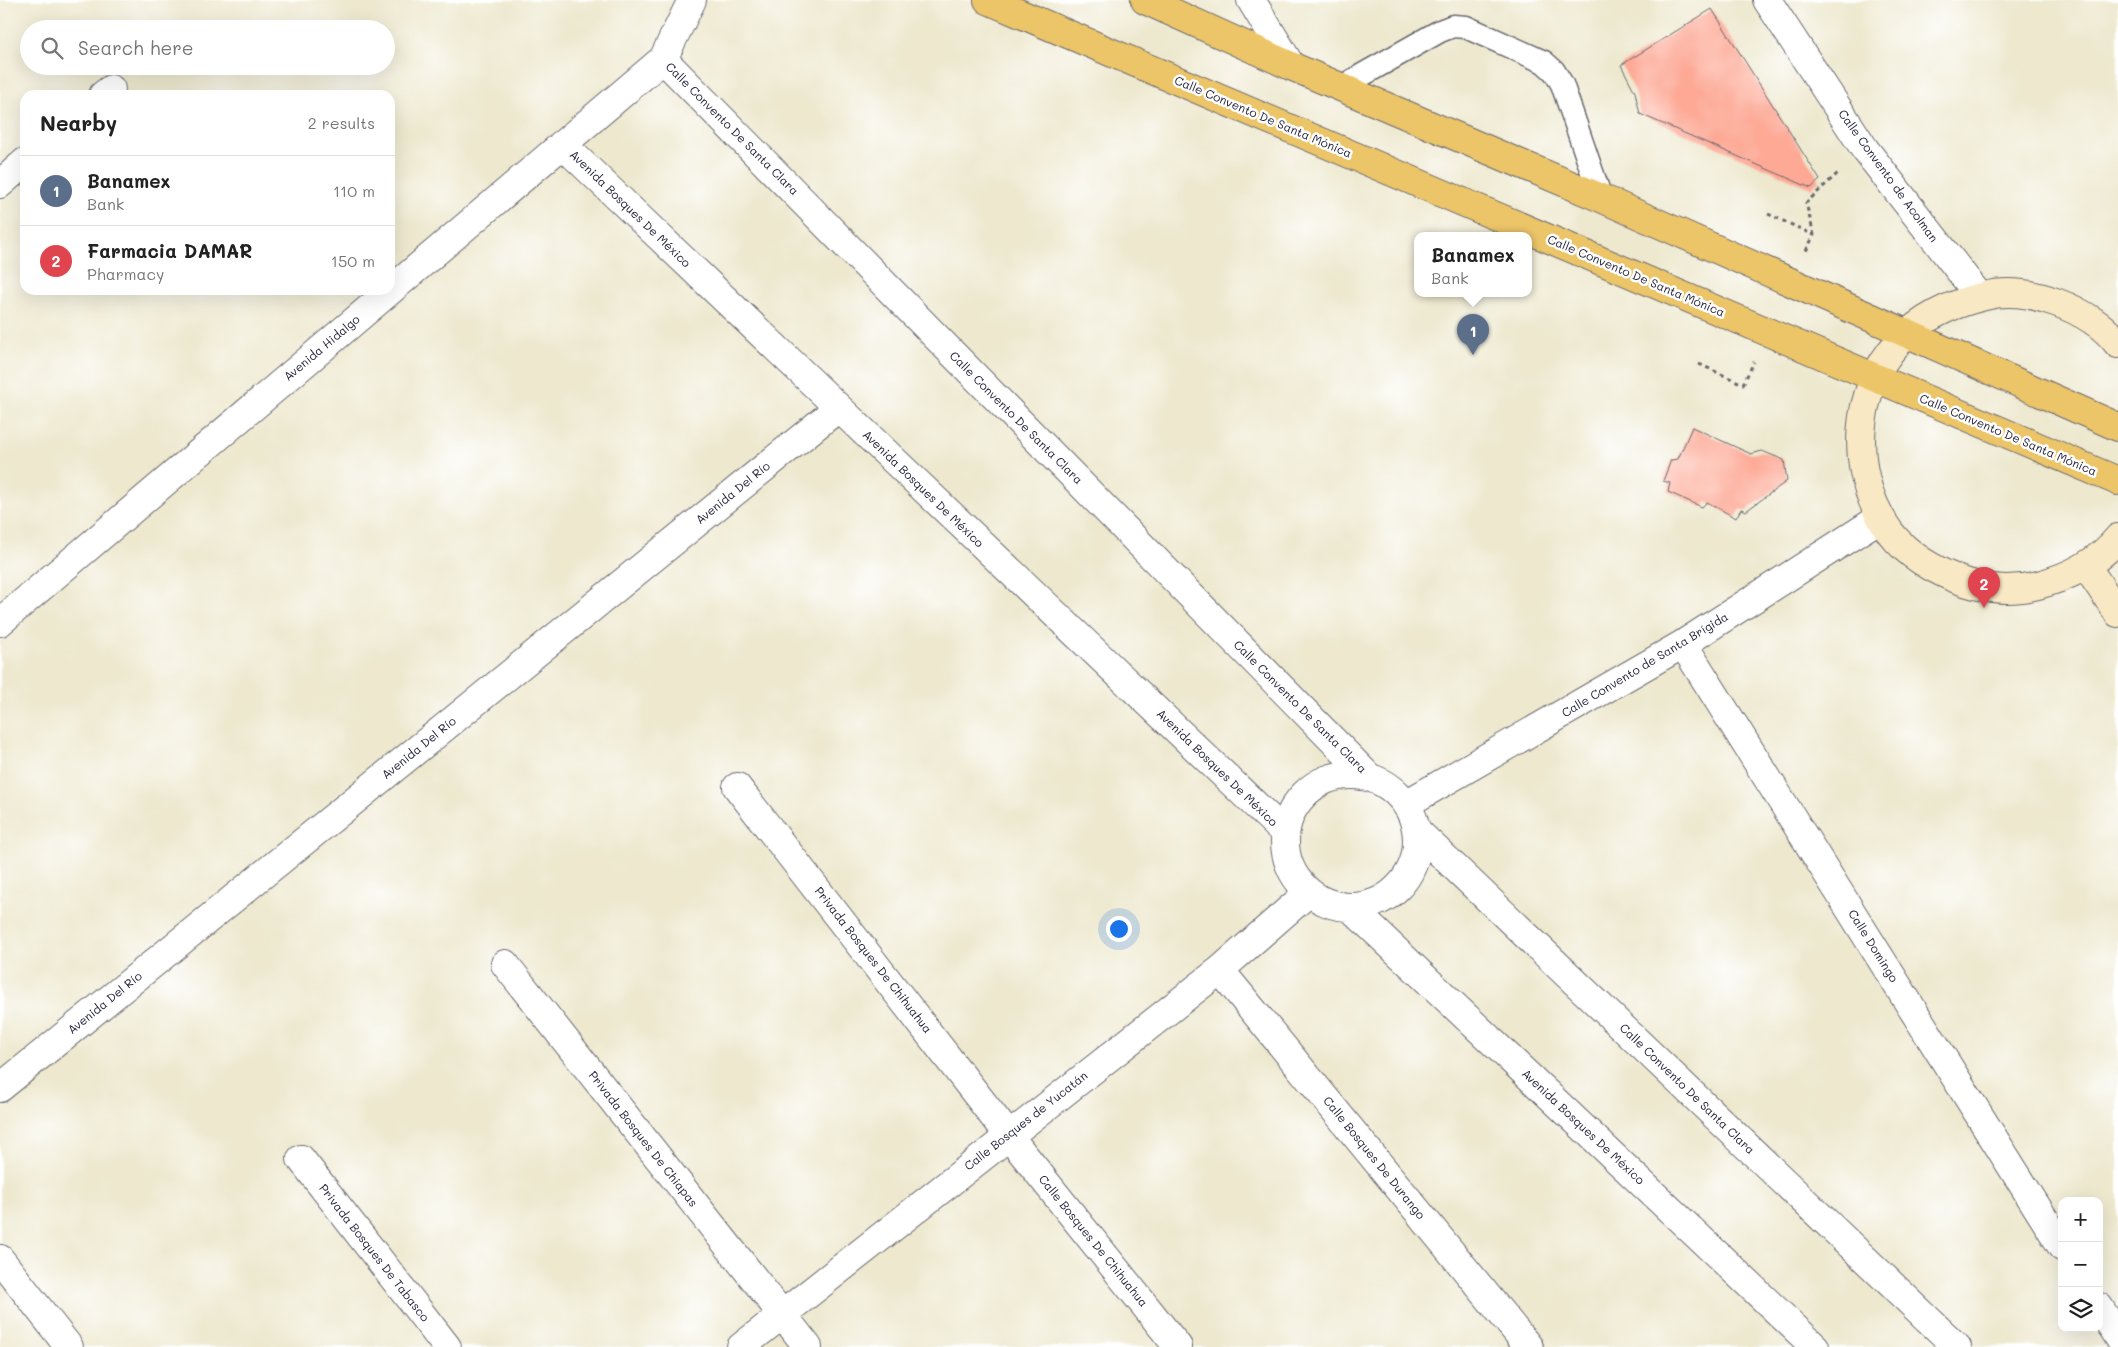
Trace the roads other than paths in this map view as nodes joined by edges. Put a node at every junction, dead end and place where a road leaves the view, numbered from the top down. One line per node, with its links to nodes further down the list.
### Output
1 (692, 0): 6 (street, Avenida Hidalgo)
2 (988, 0): 13 (main road, Calle Convento De Santa Mónica)
3 (1145, 0): 7 (main road)
4 (1252, 0): 7 (street)
5 (1767, 0): 17 (street, Calle Convento de Acolman)
6 (663, 59): 9 (street, Avenida Hidalgo); 30 (street, Calle Convento De Santa Clara)
7 (1291, 66): 8 (main road)
8 (1340, 87): 12 (main road); 12 (lane)
9 (562, 144): 15 (street, Avenida Hidalgo); 21 (street, Avenida Bosques De México)
10 (20, 166): 11 (street)
11 (0, 184)
12 (1601, 198): 18 (main road)
13 (1531, 232)
14 (1532, 232): 20 (main road, Calle Convento De Santa Mónica)
15 (395, 286)
16 (384, 295): 28 (street, Avenida Hidalgo)
17 (1980, 298): 18 (street); 19 (street)
18 (1907, 334): 20 (street); 22 (main road)
19 (2117, 340)
20 (1874, 378): 23 (main road, Calle Convento De Santa Mónica); 24 (street)
21 (838, 408): 34 (street, Avenida Bosques De México); 39 (street, Avenida Del Río)
22 (2118, 427)
23 (2118, 481)
24 (1880, 518): 26 (street); 29 (street, Calle Convento de Santa Brígida)
25 (2118, 538): 26 (street)
26 (2086, 566): 27 (street)
27 (2118, 613)
28 (0, 622)
29 (1683, 644): 32 (street, Calle Convento de Santa Brígida); 42 (street, Calle Domingo)
30 (1369, 777): 32 (street); 34 (street)
31 (737, 786): 40 (street, Privada Bosques De Chihuahua)
32 (1406, 804): 33 (street)
33 (1417, 831): 36 (street); 54 (street, Calle Convento De Santa Clara)
34 (1285, 833): 35 (street)
35 (1308, 893): 36 (street); 38 (street, Calle Bosques de Yucatán)
36 (1351, 908): 53 (street, Avenida Bosques De México)
37 (505, 964): 45 (street, Privada Bosques De Chiapas)
38 (1220, 970): 40 (street, Calle Bosques de Yucatán); 52 (street, Calle Bosques De Durango)
39 (0, 1088)
40 (1008, 1135): 45 (street, Calle Bosques de Yucatán); 51 (street, Calle Bosques De Chihuahua)
41 (301, 1159): 48 (street, Privada Bosques De Tabasco)
42 (2059, 1242)
43 (0, 1259): 47 (street)
44 (2103, 1312): 46 (street)
45 (781, 1314): 49 (street, Calle Bosques de Yucatán); 50 (street, Privada Bosques De Chiapas)
46 (2118, 1336)
47 (69, 1347)
48 (447, 1347)
49 (741, 1347)
50 (808, 1347)
51 (1178, 1347)
52 (1529, 1347)
53 (1815, 1347)
54 (1957, 1347)

